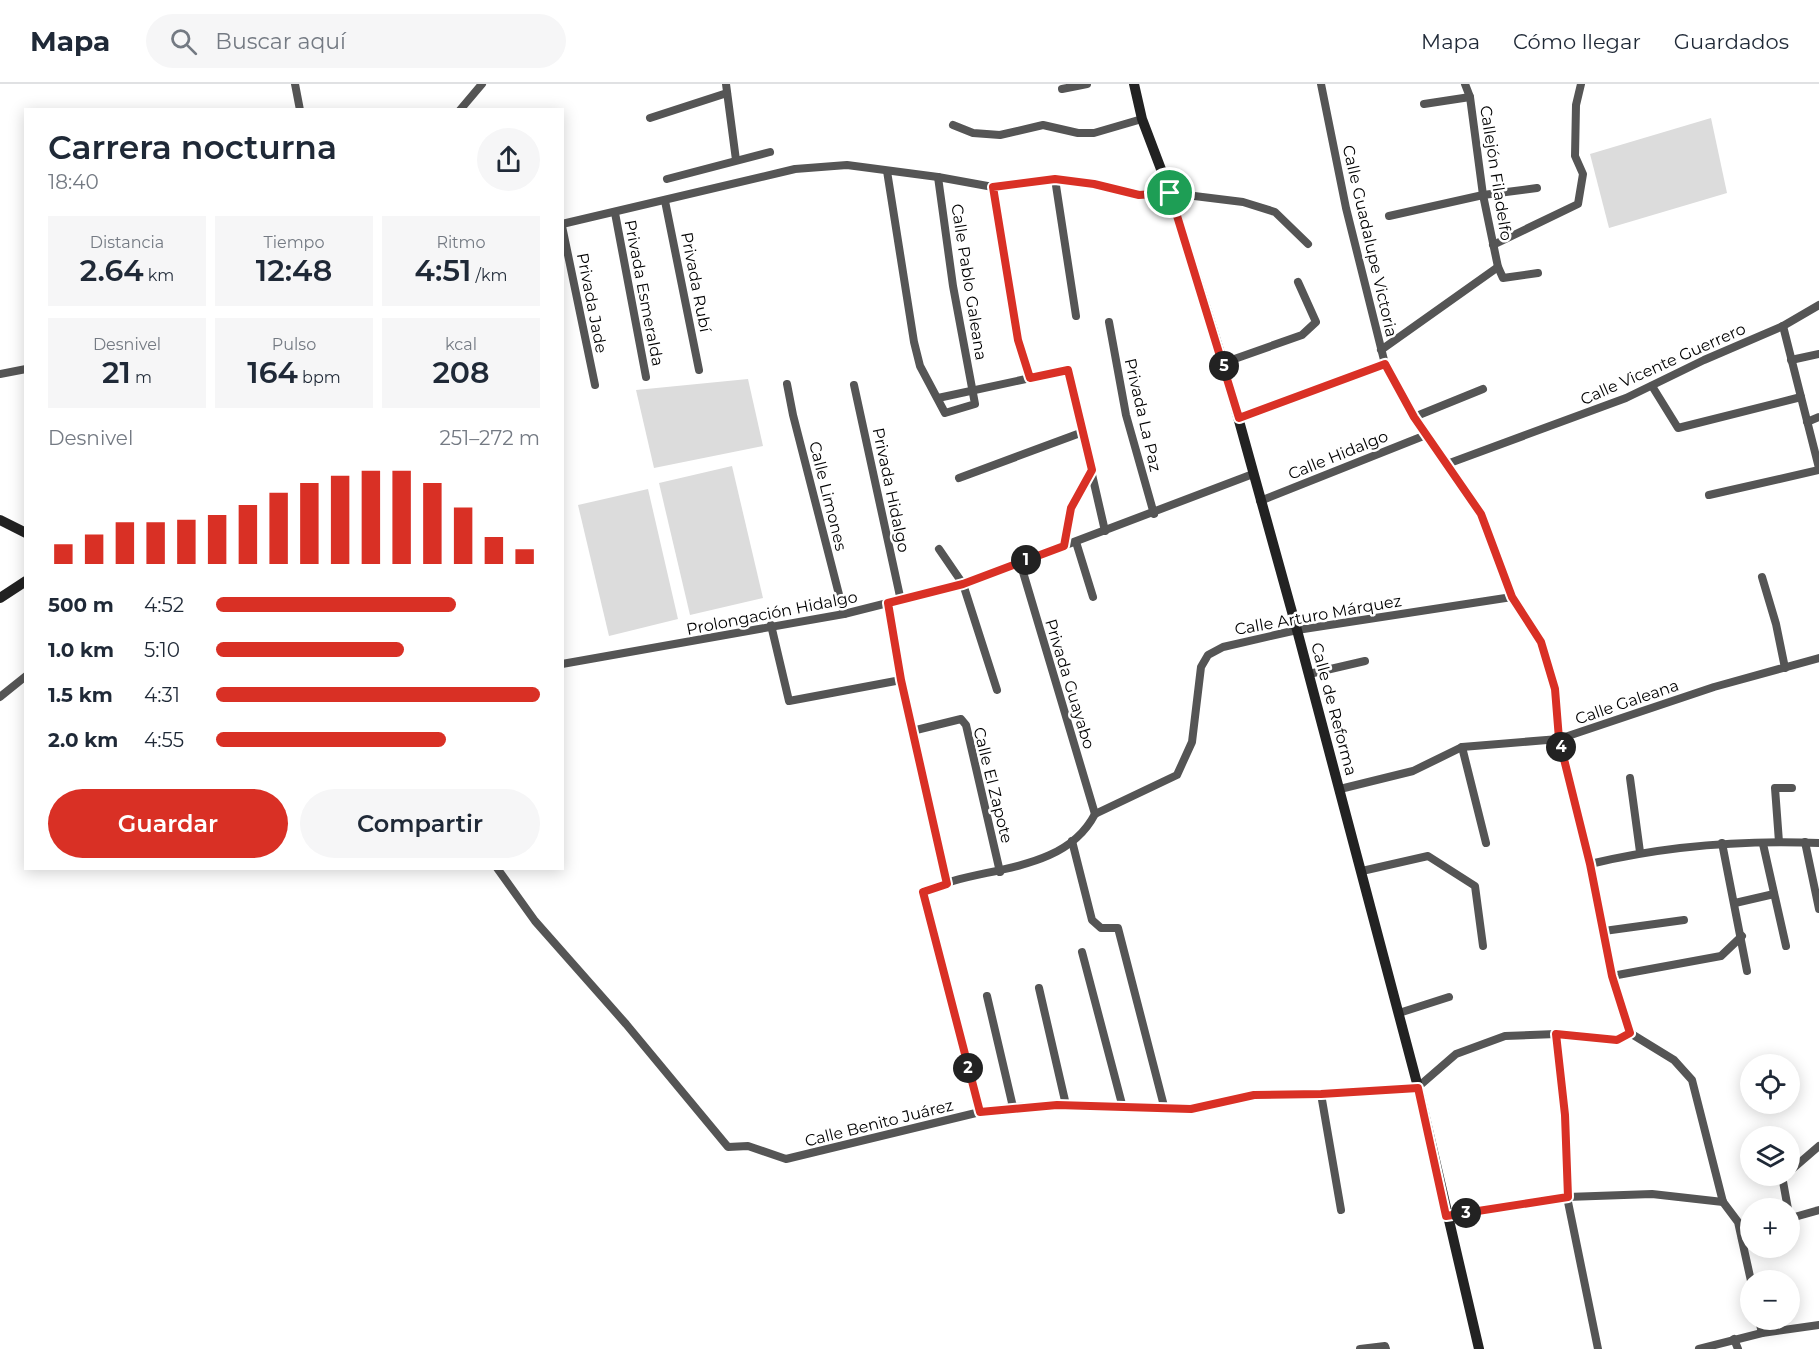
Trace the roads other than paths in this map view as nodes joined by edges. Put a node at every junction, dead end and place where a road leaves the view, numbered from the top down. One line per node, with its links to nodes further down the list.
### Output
1 (295, 84): 14 (street)
2 (482, 84): 12 (street)
3 (726, 84): 10 (street)
4 (1087, 84): 9 (street)
5 (1134, 84): 18 (main road, Calle de Reforma)
6 (1321, 84): 44 (street, Calle Guadalupe Victoria)
7 (1465, 84): 11 (street, Callejón Filadelfo)
8 (1581, 84): 36 (street)
9 (1062, 88)
10 (727, 93): 17 (street); 21 (street)
11 (1470, 97): 13 (street); 29 (street, Callejón Filadelfo)
12 (469, 99): 15 (street); 16 (street)
13 (1424, 104)
14 (300, 108)
15 (462, 108)
16 (469, 108)
17 (650, 118)
18 (1142, 119): 19 (street); 28 (main road, Calle de Reforma)
19 (953, 124)
20 (770, 152): 21 (street)
21 (736, 160): 24 (street)
22 (887, 171): 23 (street); 30 (street); 61 (street)
23 (938, 177): 26 (street); 59 (street, Calle Pablo Galeana)
24 (667, 179)
25 (1055, 179): 26 (street); 28 (street); 41 (street)
26 (993, 187): 53 (street)
27 (1537, 189): 29 (street)
28 (1170, 193): 35 (street); 47 (main road, Calle de Reforma)
29 (1483, 195): 32 (street); 36 (street, Callejón Filadelfo)
30 (665, 201): 31 (street); 50 (street, Privada Rubí)
31 (615, 213): 33 (street); 52 (street, Privada Esmeralda)
32 (1389, 216)
33 (564, 225)
34 (564, 235): 56 (street, Privada Jade)
35 (1308, 244)
36 (1493, 245): 37 (street, Callejón Filadelfo)
37 (1498, 267): 38 (street, Callejón Filadelfo); 44 (street)
38 (1538, 273)
39 (1298, 282): 47 (street)
40 (1819, 305): 43 (street, Calle Vicente Guerrero)
41 (1076, 316)
42 (1109, 322): 75 (street, Privada La Paz)
43 (1783, 326): 46 (street); 57 (street, Calle Vicente Guerrero)
44 (1381, 350): 48 (street, Calle Guadalupe Victoria)
45 (1819, 354): 46 (street)
46 (1791, 360): 60 (street)
47 (1223, 363): 64 (main road, Calle de Reforma)
48 (1385, 364): 62 (street, Calle Guadalupe Victoria); 64 (street)
49 (24, 369): 51 (street)
50 (699, 370)
51 (0, 374)
52 (646, 377)
53 (1030, 378): 59 (street); 66 (street)
54 (787, 384): 91 (street, Calle Limones)
55 (854, 385): 89 (street, Privada Hidalgo)
56 (595, 386)
57 (1652, 386): 60 (street); 68 (street, Calle Vicente Guerrero)
58 (1483, 389): 62 (street)
59 (974, 391): 61 (street); 61 (street, Calle Pablo Galeana)
60 (1801, 397): 65 (street)
61 (938, 398)
62 (1414, 417): 67 (street, Calle Guadalupe Victoria)
63 (1819, 417): 65 (street)
64 (1239, 418): 71 (main road, Calle de Reforma)
65 (1807, 422): 69 (street)
66 (1083, 432): 70 (street); 72 (street)
67 (1426, 435): 68 (street, Calle Guadalupe Victoria); 74 (street, Calle Hidalgo)
68 (1447, 464): 87 (street, Calle Guadalupe Victoria)
69 (1819, 469): 73 (street)
70 (1092, 470): 77 (street); 80 (street)
71 (1252, 474): 74 (main road, Calle de Reforma); 75 (street, Prolongación Hidalgo)
72 (959, 478)
73 (1709, 495)
74 (1260, 501): 93 (main road, Calle de Reforma)
75 (1154, 514): 77 (street, Prolongación Hidalgo)
76 (0, 520): 78 (main road)
77 (1106, 531): 79 (street, Prolongación Hidalgo)
78 (24, 532)
79 (1076, 542): 80 (street, Prolongación Hidalgo); 86 (street)
80 (1064, 546): 82 (street, Prolongación Hidalgo)
81 (939, 549): 85 (street)
82 (1020, 562): 85 (street, Prolongación Hidalgo); 109 (street, Privada Guayabo)
83 (1762, 577): 97 (street)
84 (24, 582): 88 (main road)
85 (963, 584): 89 (street, Prolongación Hidalgo); 101 (street)
86 (1094, 597)
87 (1512, 597): 93 (street, Calle Arturo Márquez); 104 (street, Calle Guadalupe Victoria)
88 (0, 598)
89 (901, 601): 90 (street, Prolongación Hidalgo)
90 (888, 603): 91 (street, Prolongación Hidalgo); 100 (street)
91 (844, 614): 92 (street, Prolongación Hidalgo)
92 (771, 625): 96 (street, Prolongación Hidalgo); 100 (street)
93 (1297, 630): 98 (main road, Calle de Reforma); 109 (street, Calle Arturo Márquez)
94 (1819, 658): 97 (street, Calle Galeana)
95 (1365, 661): 98 (street)
96 (564, 664)
97 (1785, 668): 104 (street, Calle Galeana)
98 (1309, 674): 108 (main road, Calle de Reforma)
99 (24, 678): 102 (street)
100 (901, 680): 103 (street)
101 (997, 690)
102 (0, 698)
103 (912, 731): 121 (street, Calle El Zapote); 122 (street)
104 (1559, 739): 105 (street, Calle Galeana); 118 (street, Calle Guadalupe Victoria)
105 (1462, 747): 108 (street, Calle Galeana); 113 (street)
106 (1630, 778): 117 (street)
107 (1792, 788): 111 (street)
108 (1340, 789): 120 (main road, Calle de Reforma)
109 (1095, 814): 110 (street, Calle Arturo Márquez)
110 (1072, 841): 121 (street, Calle Arturo Márquez); 145 (street)
111 (1779, 842): 112 (street); 116 (street)
112 (1805, 842): 115 (street); 125 (street)
113 (1486, 843)
114 (1722, 843): 116 (street); 117 (street); 124 (street)
115 (1819, 843)
116 (1763, 844): 123 (street)
117 (1640, 852): 118 (street)
118 (1590, 864): 127 (street, Calle Guadalupe Victoria)
119 (498, 870): 146 (street, Calle Benito Juárez)
120 (1362, 871): 129 (street); 137 (main road, Calle de Reforma)
121 (1000, 872): 122 (street, Calle Arturo Márquez)
122 (947, 884): 146 (street, Calle Arturo Márquez)
123 (1774, 894): 124 (street); 130 (street)
124 (1735, 903): 128 (street)
125 (1819, 909)
126 (1684, 920): 127 (street)
127 (1604, 932): 133 (street, Calle Guadalupe Victoria)
128 (1742, 936): 132 (street); 133 (street)
129 (1483, 946)
130 (1786, 946)
131 (1082, 952): 144 (street)
132 (1747, 971)
133 (1612, 976): 138 (street, Calle Guadalupe Victoria)
134 (1039, 988): 142 (street)
135 (987, 996): 143 (street)
136 (1449, 997): 137 (street)
137 (1399, 1013): 140 (main road, Calle de Reforma)
138 (1630, 1033): 139 (street); 150 (street)
139 (1556, 1034): 140 (street); 149 (street)
140 (1418, 1088): 141 (street, Calle Benito Juárez); 153 (main road, Calle de Reforma)
141 (1321, 1094): 145 (street, Calle Benito Juárez); 151 (street)
142 (1066, 1105): 143 (street, Calle Benito Juárez); 144 (street, Calle Benito Juárez)
143 (1013, 1107): 146 (street, Calle Benito Juárez)
144 (1123, 1108): 145 (street, Calle Benito Juárez)
145 (1164, 1110)
146 (980, 1112)
147 (1819, 1146): 148 (street)
148 (1800, 1162)
149 (1568, 1197): 150 (street); 153 (street); 163 (street)
150 (1723, 1202): 155 (street)
151 (1341, 1210)
152 (1819, 1210): 154 (street)
153 (1446, 1216): 162 (main road, Calle de Reforma)
154 (1800, 1216)
155 (1740, 1230)
156 (1819, 1325): 158 (street)
157 (1761, 1330): 158 (street)
158 (1762, 1333): 159 (street)
159 (1734, 1339): 164 (street); 165 (street)
160 (1385, 1347): 161 (street)
161 (1360, 1349)
162 (1479, 1349)
163 (1598, 1349)
164 (1699, 1349)
165 (1738, 1349)

